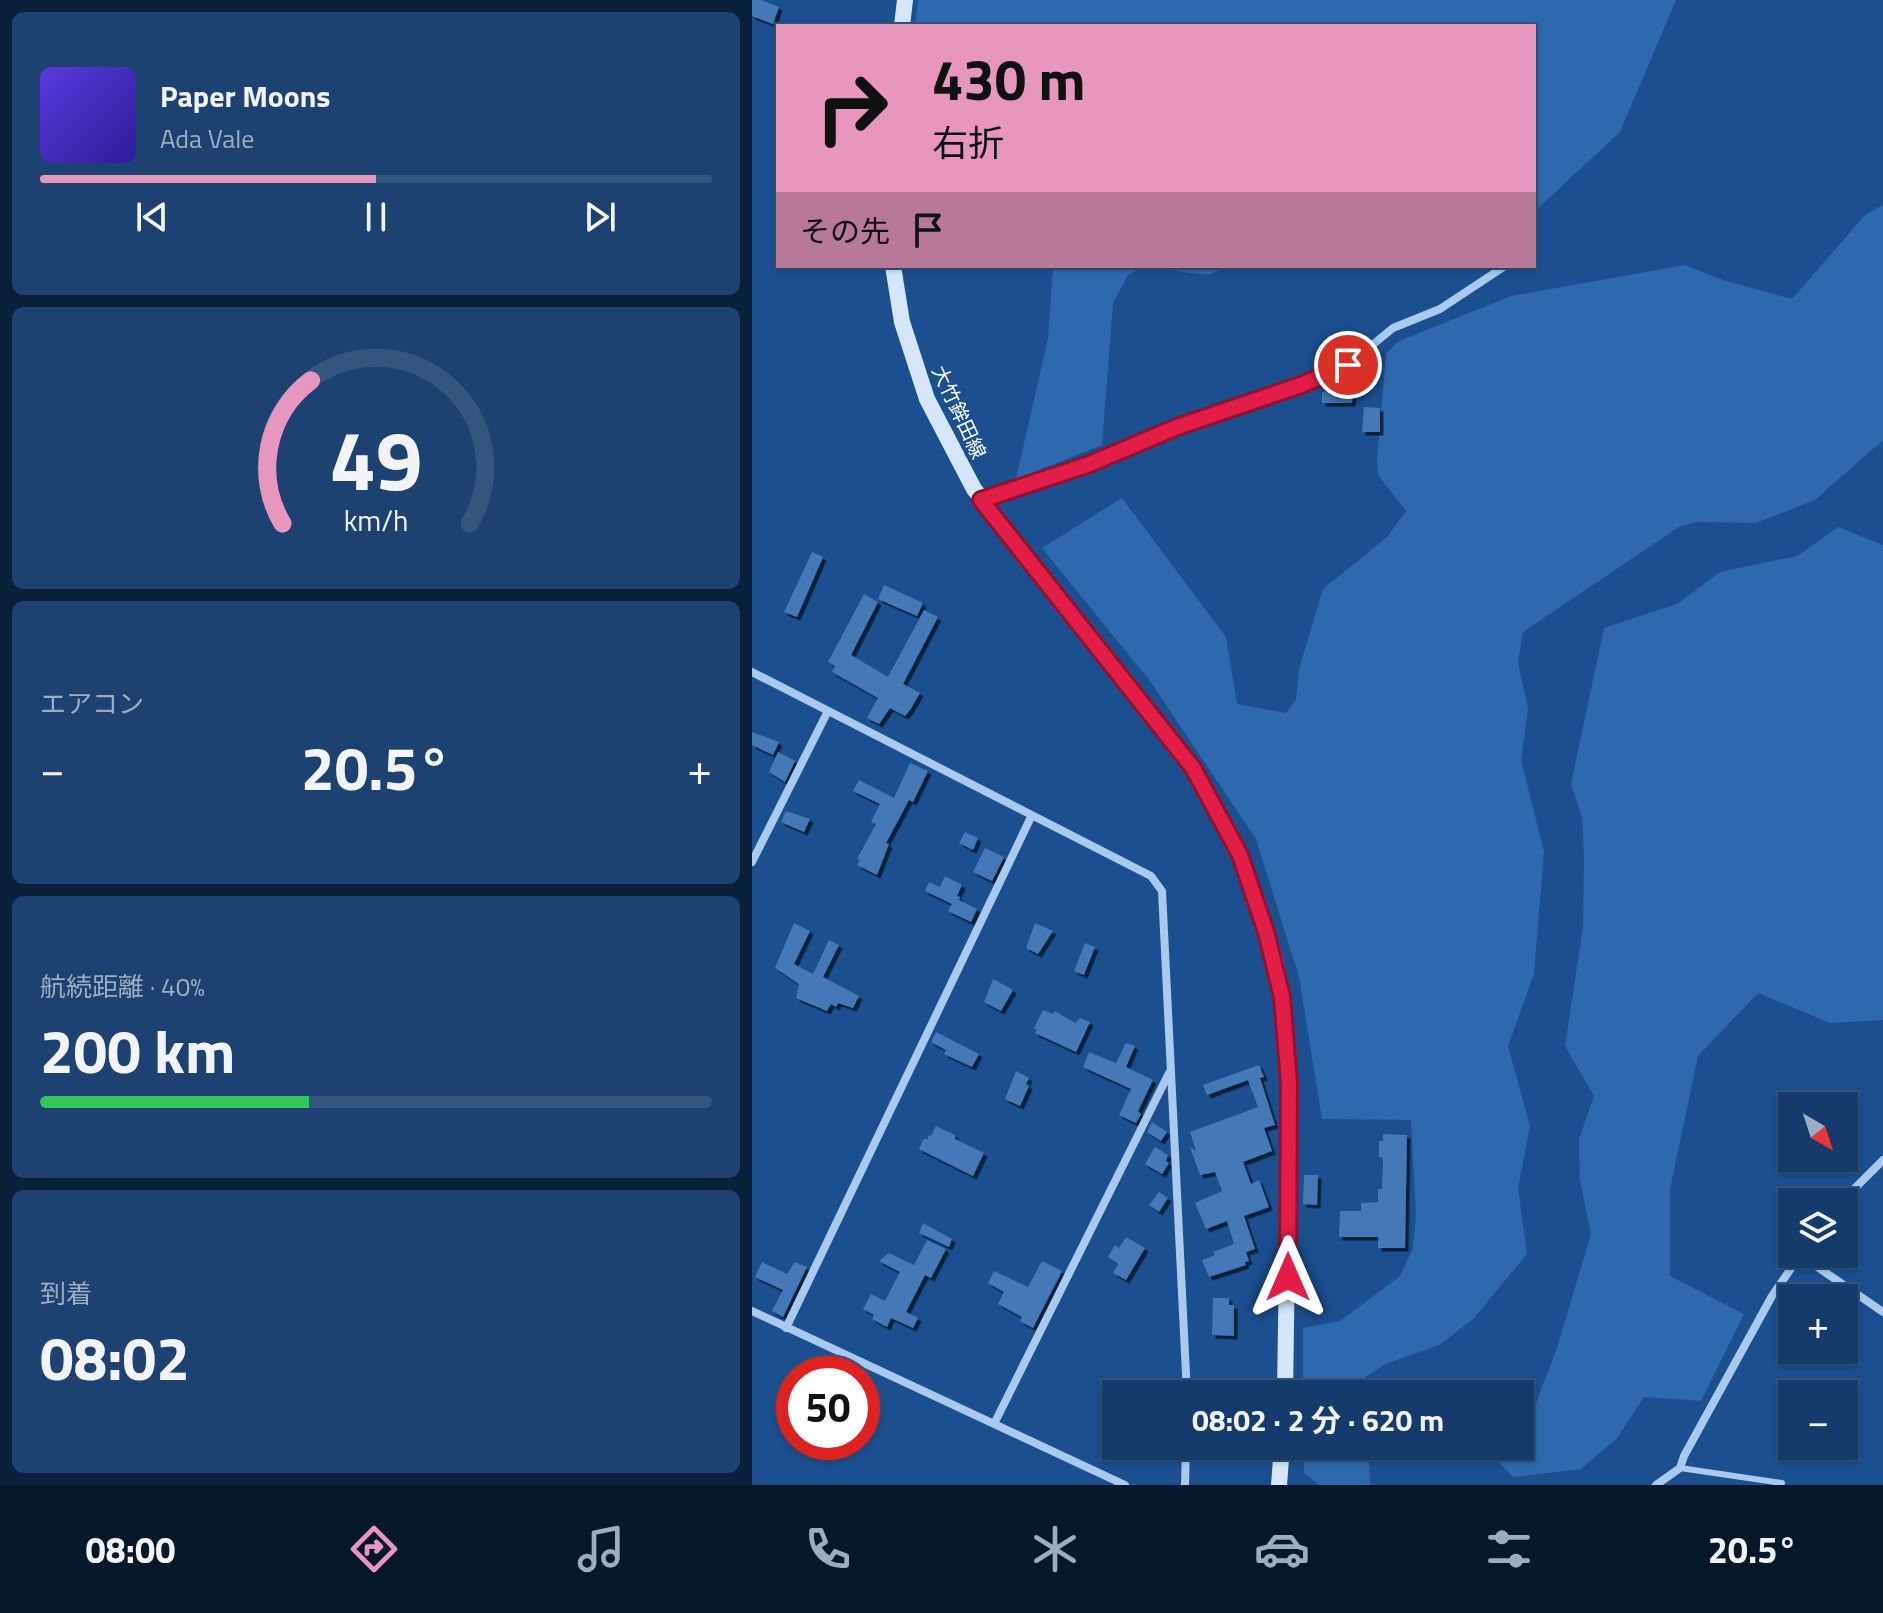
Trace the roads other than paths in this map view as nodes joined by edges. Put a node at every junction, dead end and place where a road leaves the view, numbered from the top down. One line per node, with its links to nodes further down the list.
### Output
1 (905, 0): 2 (main road)
2 (902, 24)
3 (893, 268): 5 (main road, 大竹鉾田線)
4 (1502, 268): 5 (street)
5 (981, 500): 19 (main road, 大竹鉾田線)
6 (752, 672): 7 (street)
7 (828, 711): 8 (street); 9 (street)
8 (1032, 815): 10 (street); 17 (street)
9 (752, 862)
10 (1169, 1072): 18 (street); 20 (street)
11 (1883, 1160): 12 (street)
12 (1855, 1188)
13 (1791, 1268): 23 (street)
14 (1819, 1268): 16 (street)
15 (752, 1311): 17 (street)
16 (1883, 1312)
17 (786, 1328): 20 (street)
18 (1186, 1380)
19 (1285, 1380)
20 (994, 1424): 26 (street)
21 (1186, 1460): 27 (street)
22 (1282, 1460): 25 (main road)
23 (1680, 1468): 24 (lane); 28 (street)
24 (1782, 1483)
25 (1281, 1484)
26 (1125, 1485)
27 (1185, 1485)
28 (1656, 1485)

